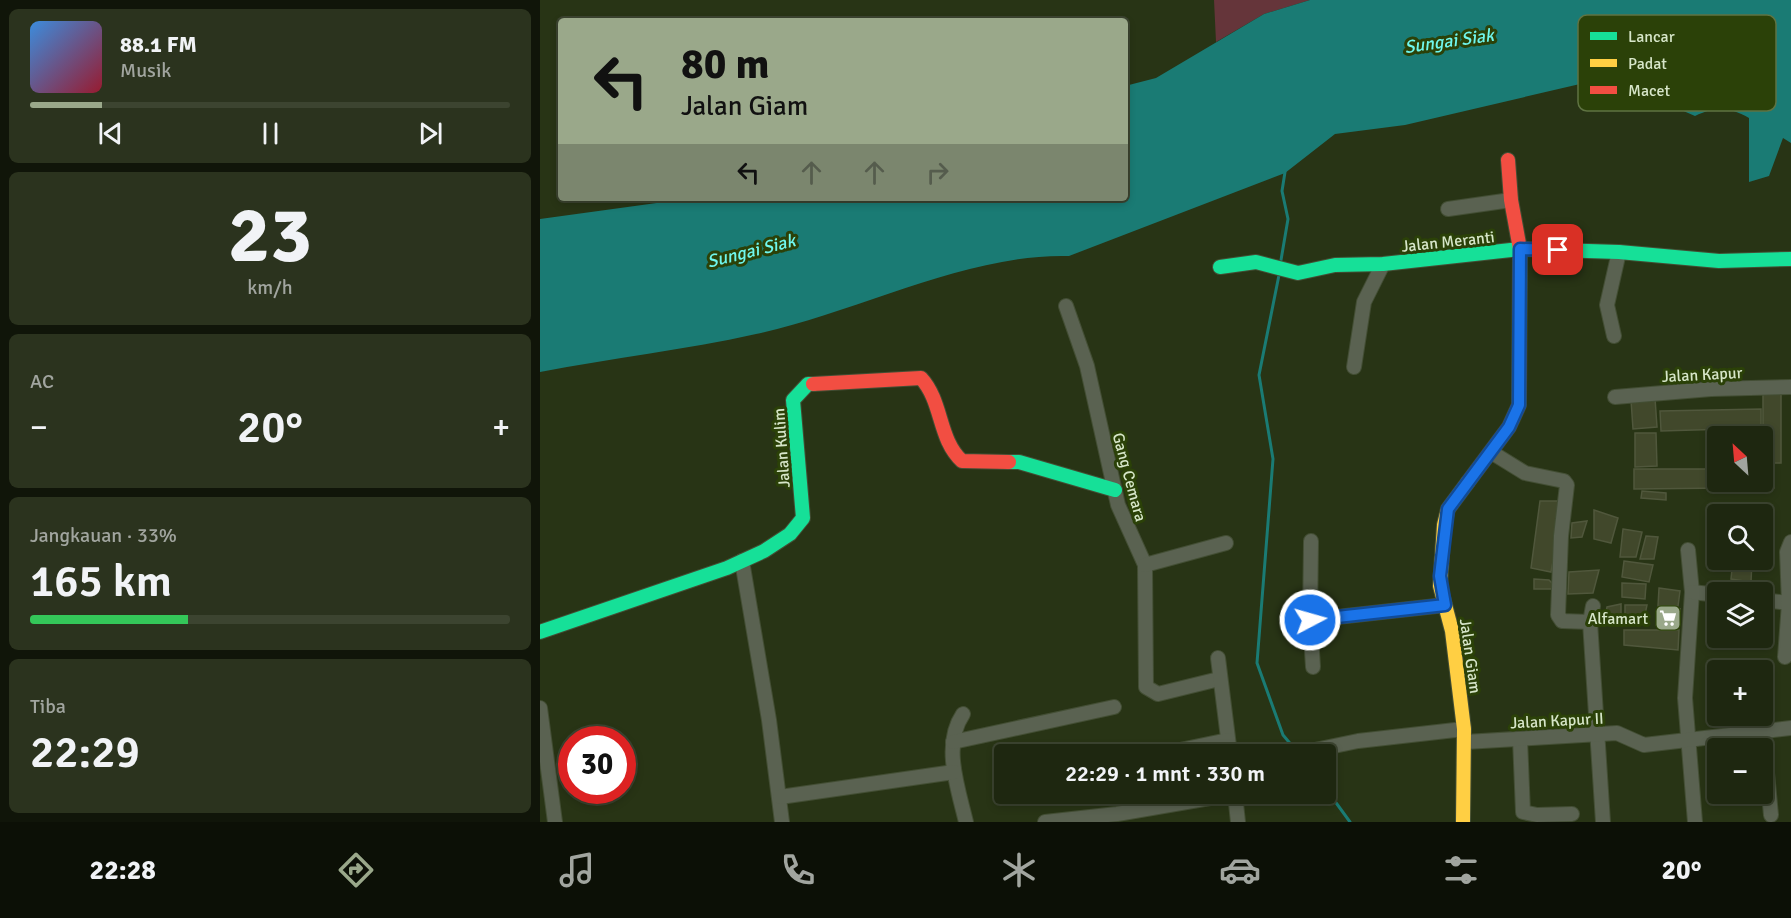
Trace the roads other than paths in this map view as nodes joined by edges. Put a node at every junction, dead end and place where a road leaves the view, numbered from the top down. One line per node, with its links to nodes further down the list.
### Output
1 (1508, 160): 2 (street, Jalan Giam)
2 (1511, 200): 3 (street); 4 (street, Jalan Giam)
3 (1448, 209)
4 (1520, 249): 5 (street, Jalan Meranti); 7 (street, Jalan Meranti); 14 (street, Jalan Giam)
5 (1619, 252): 6 (street, Jalan Meranti); 10 (street)
6 (1791, 259)
7 (1383, 264): 8 (street, Jalan Meranti); 11 (street)
8 (1220, 267)
9 (1066, 306): 15 (street, Gang Cemara)
10 (1614, 336)
11 (1354, 367)
12 (1791, 387): 13 (street, Jalan Kapur)
13 (1615, 397)
14 (1491, 452): 26 (street, Jalan Giam); 29 (street)
15 (1115, 490): 20 (street, Jalan Kulim); 21 (street, Gang Cemara)
16 (1311, 541): 28 (street)
17 (1791, 542): 25 (street)
18 (1226, 543): 21 (street)
19 (1688, 550): 22 (street)
20 (742, 561): 30 (street, Jalan Kulim); 50 (street)
21 (1144, 565): 34 (street, Gang Cemara)
22 (1692, 592): 23 (street); 44 (street)
23 (1707, 594)
24 (1773, 601): 25 (street)
25 (1789, 603): 31 (street)
26 (1445, 605): 28 (street); 41 (street, Jalan Giam)
27 (1593, 606): 29 (street)
28 (1310, 620): 33 (street)
29 (1590, 622): 40 (street)
30 (540, 632)
31 (1785, 657)
32 (1218, 658): 34 (street)
33 (1313, 667)
34 (1220, 679): 43 (street)
35 (1114, 707): 45 (street)
36 (540, 708): 51 (street)
37 (963, 714): 45 (street)
38 (1791, 728): 39 (street, Jalan Kapur II)
39 (1762, 731): 44 (street, Jalan Kapur II); 55 (street)
40 (1597, 734): 42 (street, Jalan Kapur II); 44 (street, Jalan Kapur II); 62 (street)
41 (1465, 736): 42 (street, Jalan Kapur II); 48 (street, Jalan Kapur II); 61 (street, Jalan Giam)
42 (1520, 738): 54 (street)
43 (1228, 740): 46 (street); 47 (street)
44 (1686, 740): 63 (street)
45 (953, 742): 49 (street)
46 (1209, 744)
47 (1229, 744)
48 (1336, 746)
49 (954, 772): 50 (street); 58 (street)
50 (780, 797): 57 (street)
51 (545, 800): 56 (street)
52 (1176, 804): 59 (street)
53 (1235, 804): 60 (street)
54 (1572, 813)
55 (1772, 815)
56 (555, 822)
57 (783, 822)
58 (966, 822)
59 (1045, 822)
60 (1238, 822)
61 (1463, 822)
62 (1603, 822)
63 (1695, 822)

